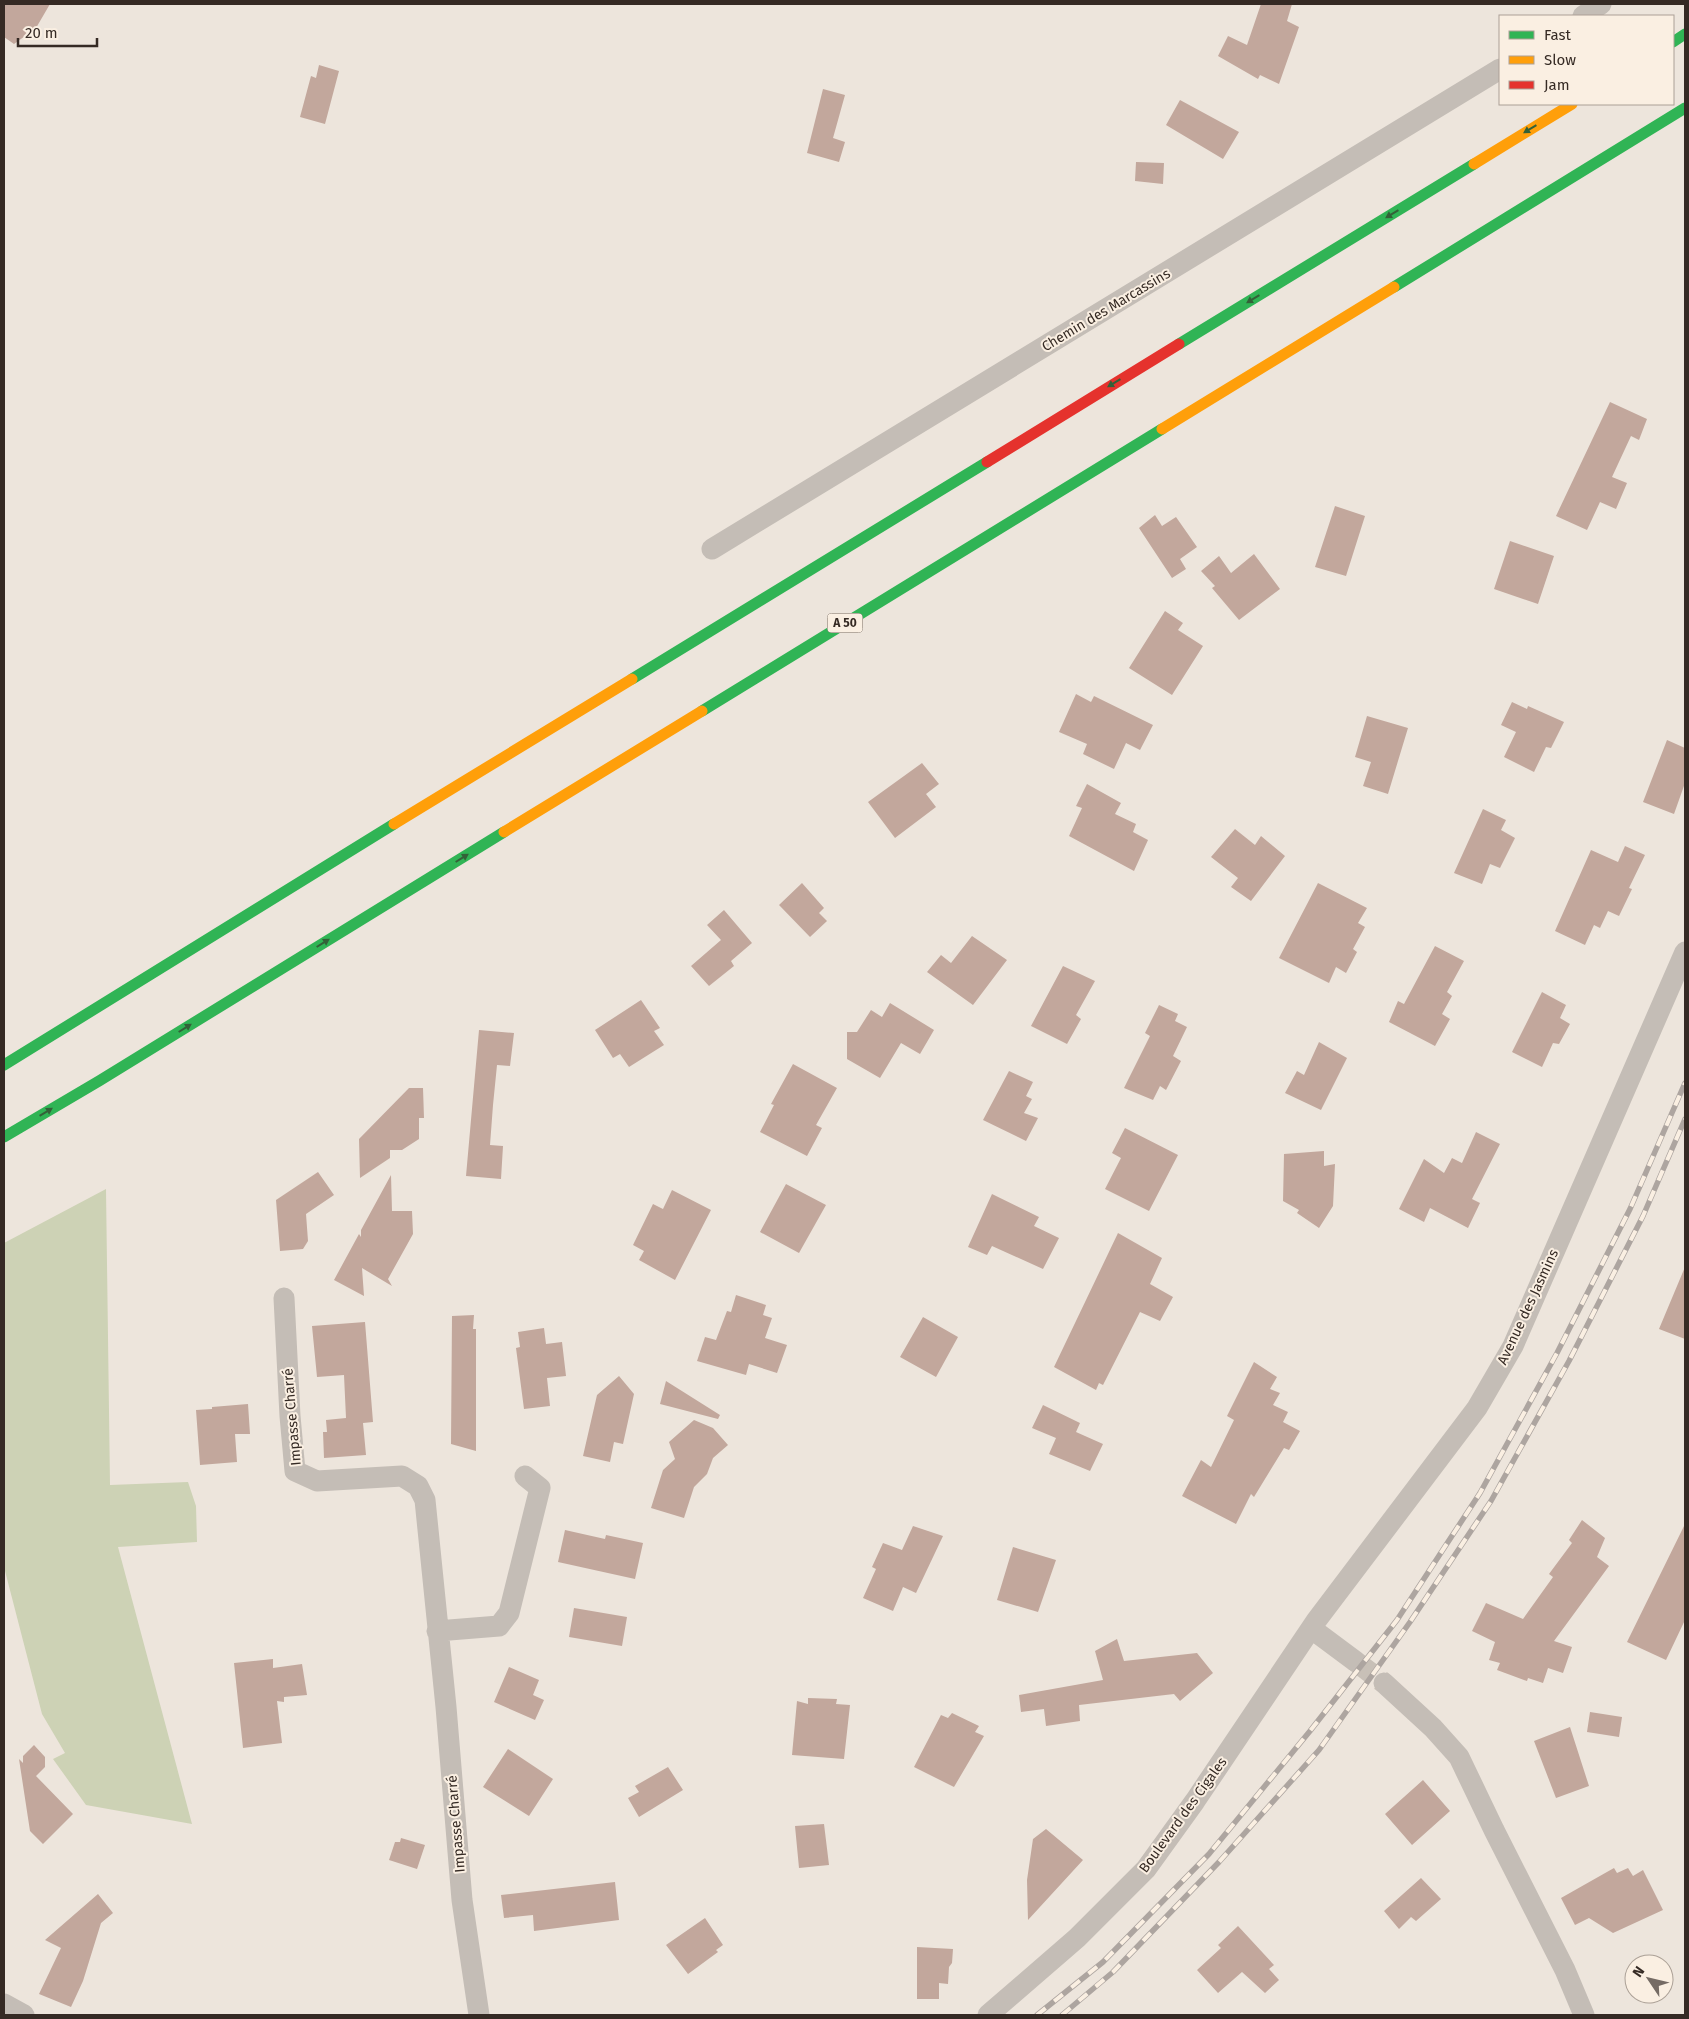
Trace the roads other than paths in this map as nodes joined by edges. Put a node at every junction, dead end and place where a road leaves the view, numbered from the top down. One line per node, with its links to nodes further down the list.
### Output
1 (1601, 4): 2 (street)
2 (1584, 15)
3 (1685, 34): 4 (highway)
4 (1674, 41)
5 (1499, 70): 8 (street, Chemin des Marcassins)
6 (1570, 105): 10 (highway, one-way to 10)
7 (1685, 108): 11 (highway, A 50, one-way to 7)
8 (712, 549)
9 (1685, 952): 14 (street, Avenue des Jasmins)
10 (4, 1065)
11 (4, 1137)
12 (284, 1298): 15 (street, Impasse Charré)
13 (525, 1476): 15 (street)
14 (1312, 1629): 16 (street); 21 (street, Boulevard des Cigales)
15 (437, 1631): 20 (street, Impasse Charré)
16 (1355, 1661)
17 (1384, 1683): 22 (street)
18 (4, 2004): 19 (street)
19 (24, 2015)
20 (479, 2015)
21 (988, 2015)
22 (1584, 2015)

